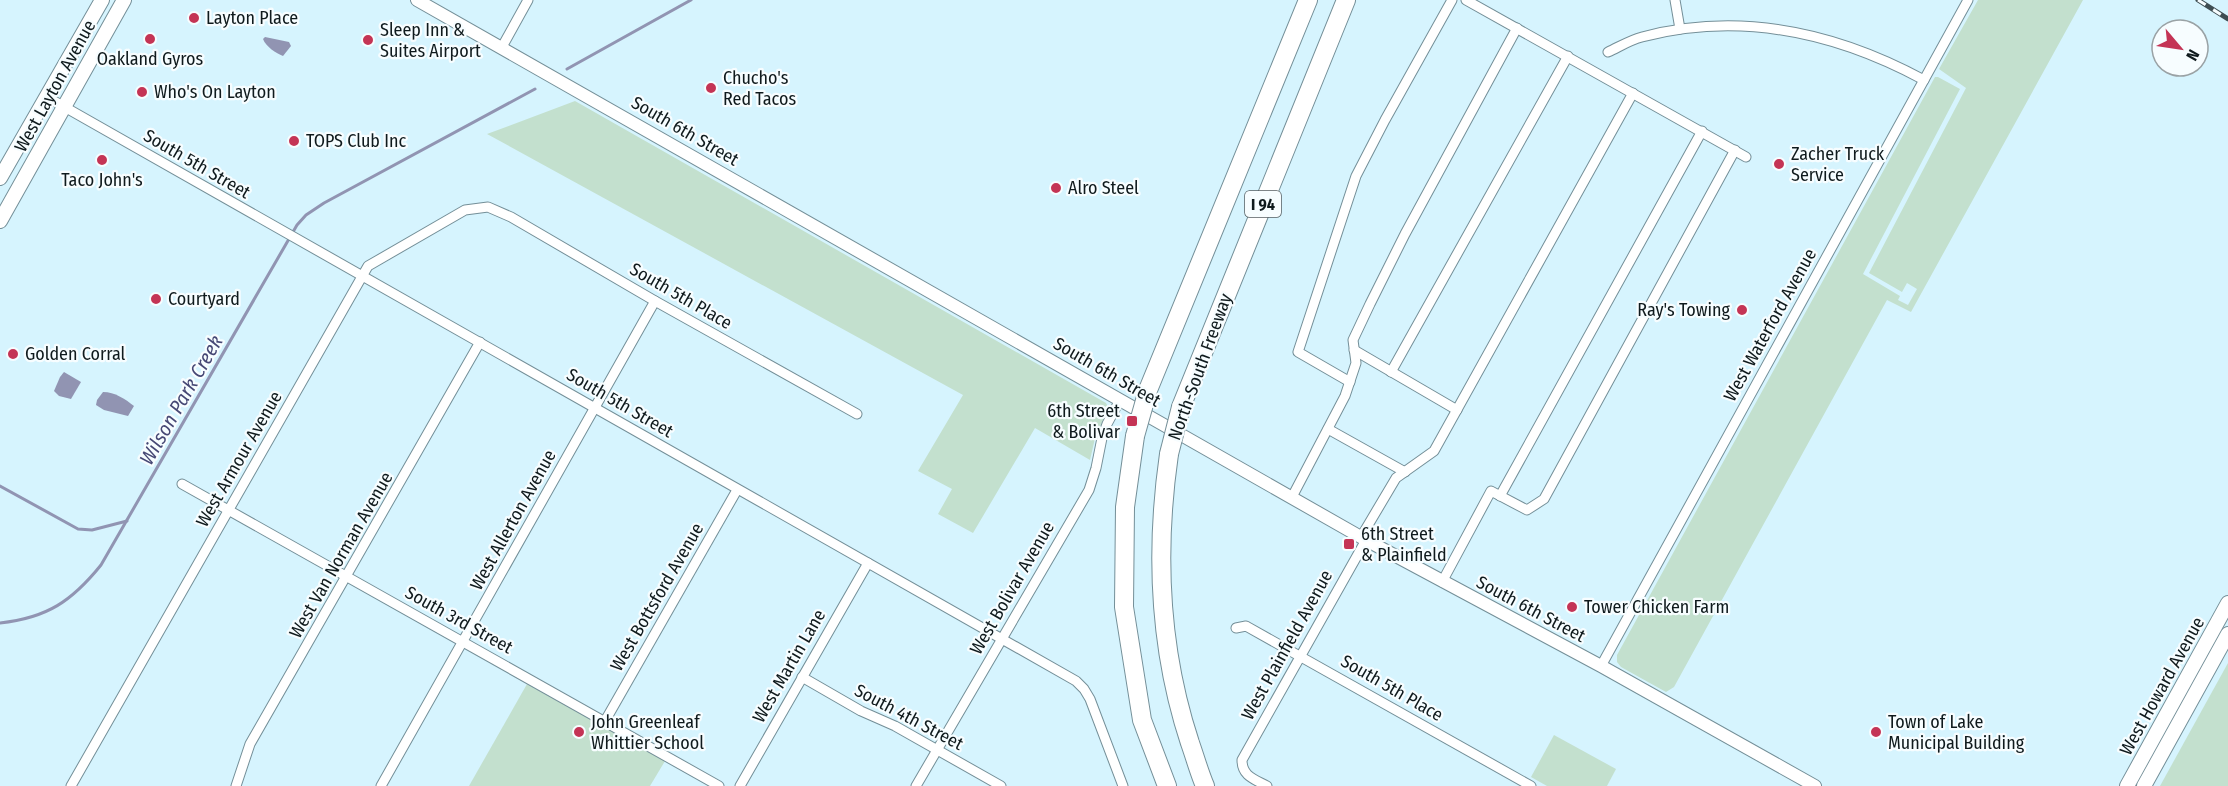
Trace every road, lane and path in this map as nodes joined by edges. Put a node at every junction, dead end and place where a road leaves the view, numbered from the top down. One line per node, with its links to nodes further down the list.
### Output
1 (102, 0): 18 (main road, West Layton Avenue)
2 (124, 0): 19 (main road, West Layton Avenue)
3 (417, 0): 13 (street, South 6th Street)
4 (528, 0): 13 (street)
5 (1308, 0): 65 (highway, North-South Freeway / I 94, bridge)
6 (1346, 0): 66 (highway, North-South Freeway / I 94, bridge)
7 (1452, 0): 31 (street)
8 (1466, 0): 11 (street)
9 (1675, 0): 12 (street)
10 (1968, 0): 16 (street, West Waterford Avenue)
11 (1518, 28): 15 (street); 29 (street)
12 (1680, 29): 14 (street); 16 (street)
13 (501, 48): 32 (street, South 6th Street)
14 (1608, 52)
15 (1568, 56): 17 (street); 30 (street)
16 (1924, 80): 53 (street, West Waterford Avenue)
17 (1633, 93): 20 (street); 34 (street, West Plainfield Avenue)
18 (47, 97): 19 (street, South 5th Street); 23 (main road, West Layton Avenue)
19 (64, 107): 25 (main road, West Layton Avenue); 26 (street, South 5th Street)
20 (1702, 131): 21 (street); 40 (street)
21 (1735, 150): 22 (street); 40 (street)
22 (1746, 157)
23 (0, 178)
24 (488, 207): 26 (street, West Armour Avenue); 27 (street, South 5th Place)
25 (0, 221)
26 (362, 275): 28 (street, South 5th Street); 42 (street, West Armour Avenue)
27 (655, 301): 33 (street, West Allerton Avenue); 35 (street, South 5th Place)
28 (480, 342): 33 (street, South 5th Street); 45 (street, West Van Norman Avenue)
29 (1354, 350): 30 (street); 31 (street)
30 (1391, 372): 34 (street)
31 (1350, 382): 36 (street)
32 (1120, 400): 41 (street, South 6th Street); 50 (street, West Bolivar Avenue)
33 (596, 408): 39 (street, South 5th Street); 51 (street, West Allerton Avenue)
34 (1457, 410): 37 (street, West Plainfield Avenue)
35 (857, 414)
36 (1328, 429): 37 (street); 41 (street)
37 (1405, 472): 43 (street, West Plainfield Avenue)
38 (182, 484): 42 (street, South 3rd Street)
39 (737, 490): 44 (street, South 5th Street); 55 (street, West Bottsford Avenue)
40 (1500, 496): 46 (street)
41 (1292, 497): 43 (street, South 6th Street)
42 (229, 510): 45 (street, South 3rd Street); 57 (street, West Armour Avenue)
43 (1363, 538): 46 (street, South 6th Street); 52 (street, West Plainfield Avenue)
44 (868, 563): 50 (street, South 5th Street); 54 (street, West Martin Lane)
45 (348, 577): 51 (street, South 3rd Street); 58 (street, West Van Norman Avenue)
46 (1442, 582): 53 (street, South 6th Street)
47 (2228, 603): 70 (main road, West Howard Avenue)
48 (1236, 628): 52 (street, South 5th Place)
49 (2228, 634): 71 (main road, West Howard Avenue)
50 (1002, 638): 56 (street, West Bolivar Avenue); 64 (street, South 5th Street)
51 (464, 641): 55 (street, South 3rd Street); 59 (street, West Allerton Avenue)
52 (1300, 655): 67 (street, West Plainfield Avenue); 68 (street, South 5th Place)
53 (1601, 666): 69 (street, South 6th Street)
54 (802, 677): 56 (street, South 4th Street); 61 (street, West Martin Lane)
55 (605, 721): 60 (street, South 3rd Street)
56 (936, 750): 62 (street, West Bolivar Avenue); 63 (street, South 4th Street)
57 (71, 786)
58 (236, 786)
59 (381, 786)
60 (719, 786)
61 (740, 786)
62 (916, 786)
63 (1001, 786)
64 (1123, 786)
65 (1167, 786)
66 (1205, 786)
67 (1267, 786)
68 (1531, 786)
69 (1815, 786)
70 (2127, 786)
71 (2144, 786)

